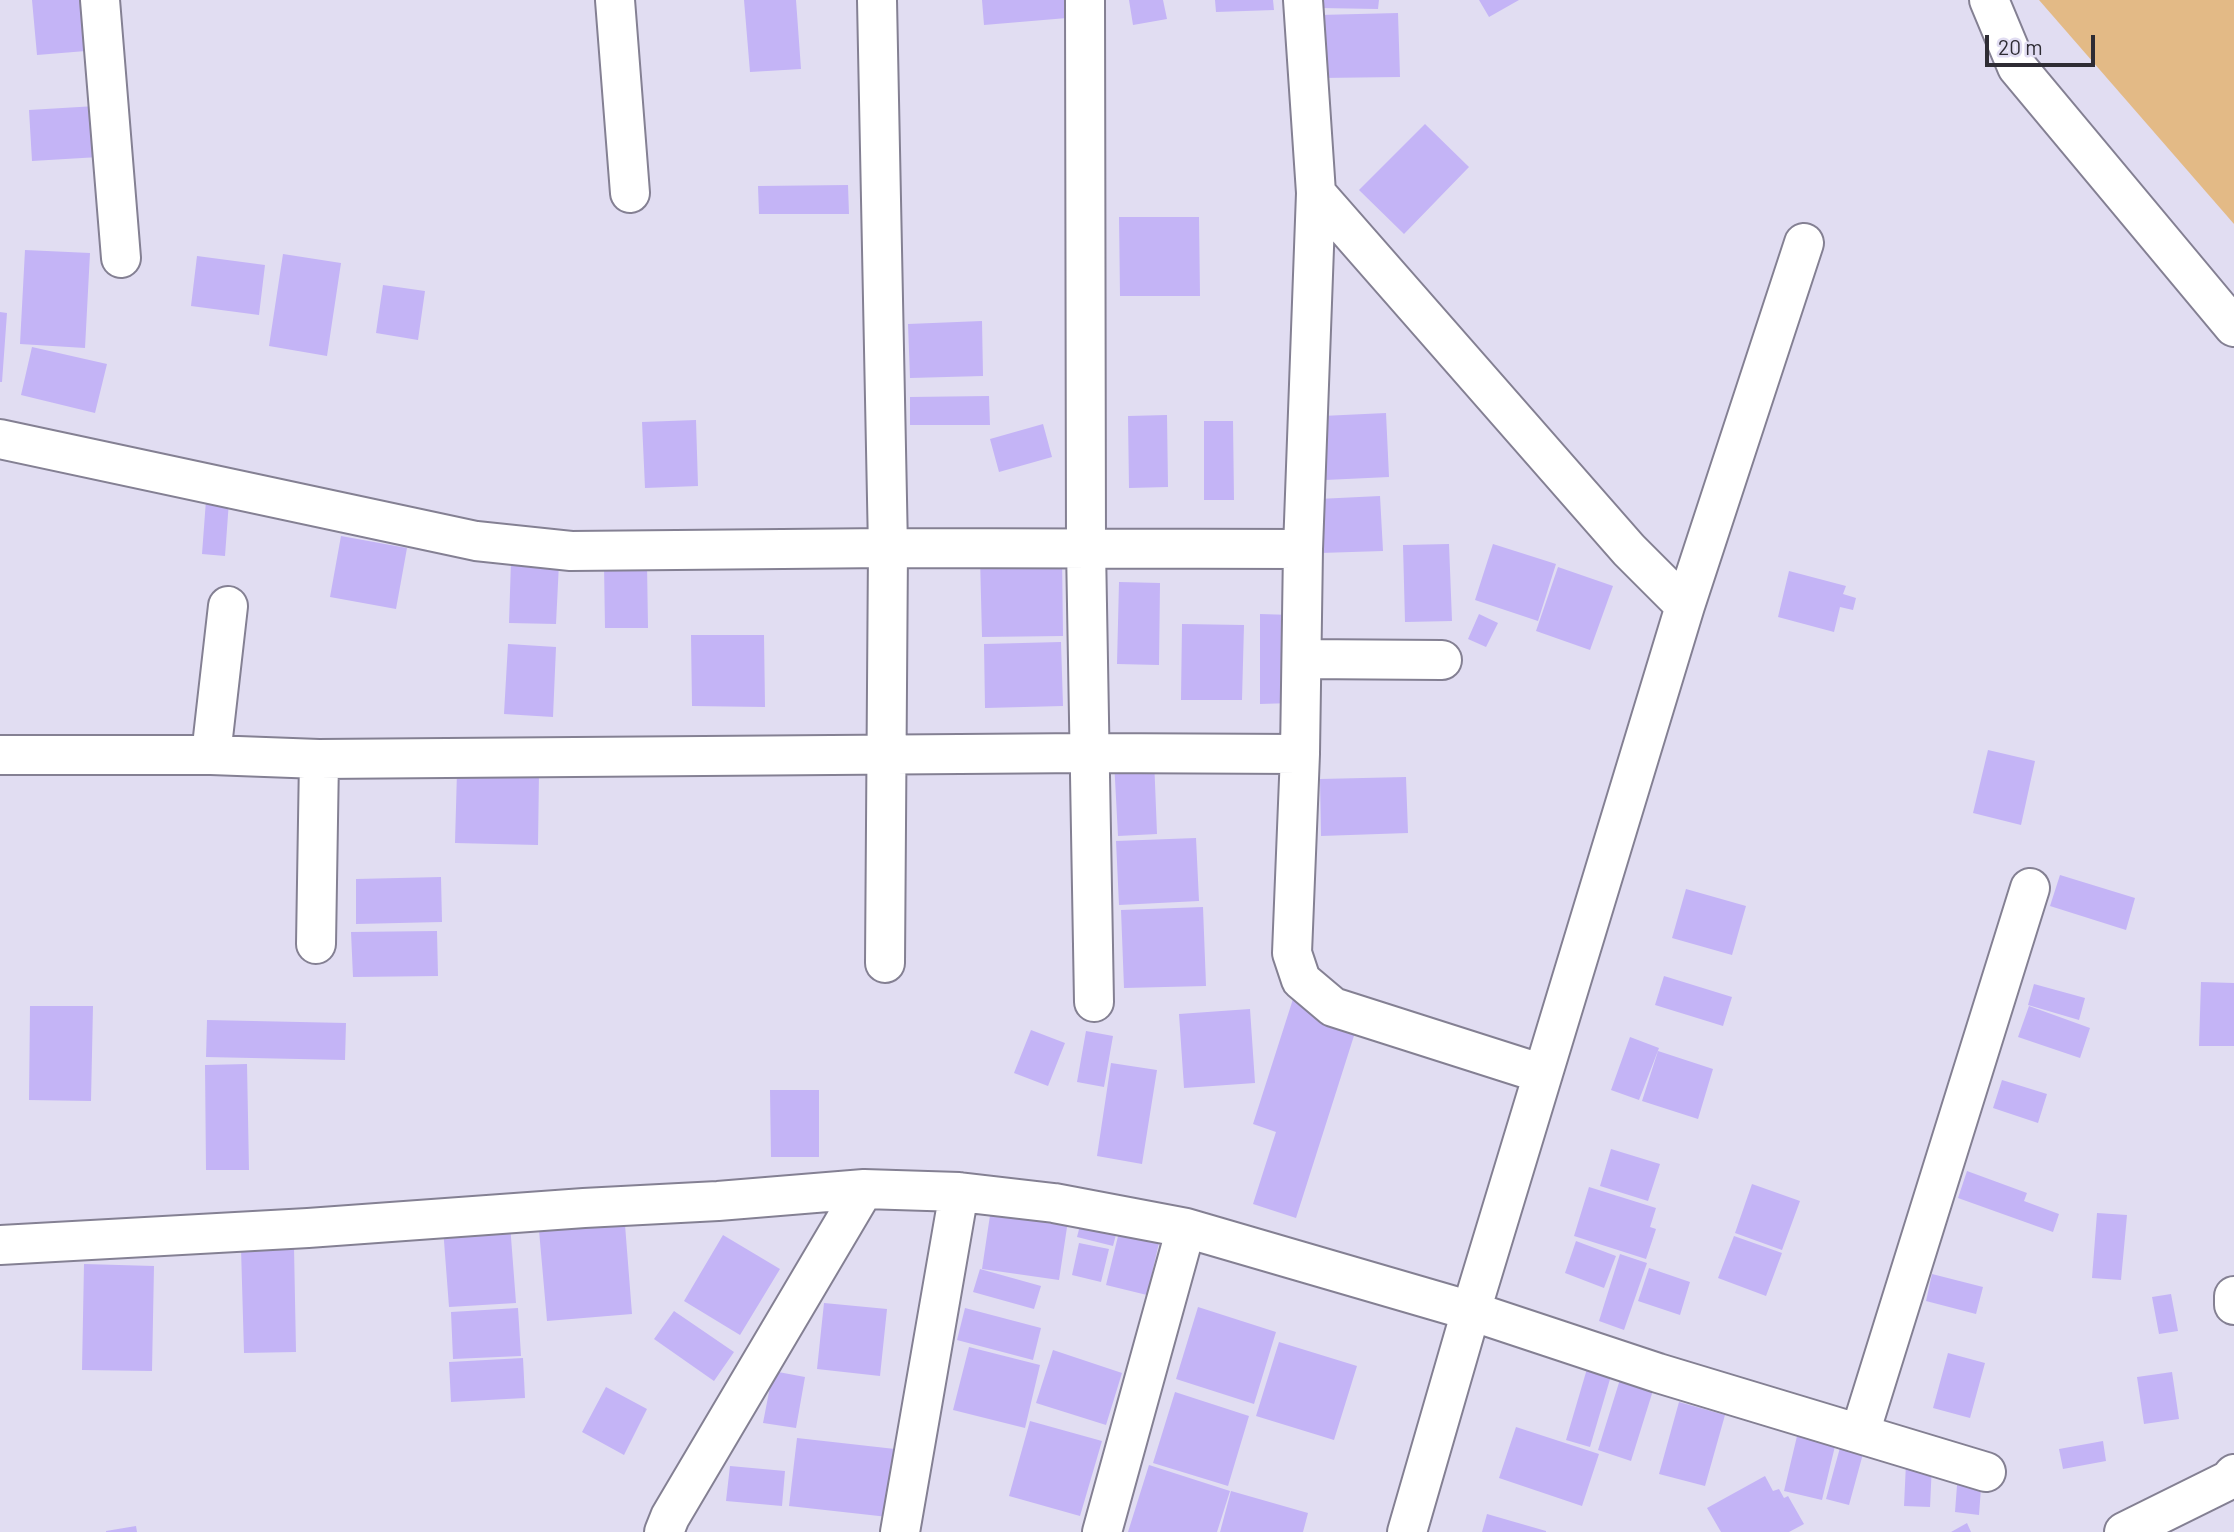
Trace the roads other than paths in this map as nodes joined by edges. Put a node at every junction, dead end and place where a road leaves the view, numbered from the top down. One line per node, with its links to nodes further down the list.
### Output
1 (100, 0): 10 (street)
2 (615, 0): 7 (street)
3 (877, 0): 13 (street)
4 (1085, 0): 14 (street)
5 (1303, 0): 8 (street)
6 (1989, 0): 11 (street)
7 (631, 193)
8 (1316, 193): 15 (street); 17 (street)
9 (1804, 243): 17 (street)
10 (121, 258)
11 (2234, 327)
12 (0, 439): 13 (street)
13 (888, 548): 14 (street); 24 (street)
14 (1086, 548): 15 (street); 20 (street)
15 (1303, 549): 18 (street)
16 (228, 606): 23 (street)
17 (1685, 606): 30 (street)
18 (1302, 659): 19 (street); 21 (street)
19 (1442, 660)
20 (1088, 753): 21 (street); 24 (street); 29 (street)
21 (1300, 754): 30 (street)
22 (0, 755): 23 (street)
23 (211, 755): 25 (street)
24 (885, 756): 25 (street); 28 (street)
25 (319, 759): 27 (street)
26 (2030, 888): 38 (street)
27 (316, 944)
28 (885, 962)
29 (1094, 1002)
30 (1543, 1074): 37 (street)
31 (864, 1189): 32 (street); 34 (street); 41 (street)
32 (960, 1192): 33 (street); 42 (street)
33 (1186, 1228): 37 (street); 43 (street)
34 (0, 1245)
35 (2234, 1296): 36 (street)
36 (2234, 1305)
37 (1471, 1311): 38 (street); 44 (street)
38 (1860, 1433): 39 (street)
39 (1986, 1472)
40 (2234, 1474): 45 (street)
41 (664, 1532)
42 (900, 1532)
43 (1102, 1532)
44 (1407, 1532)
45 (2124, 1532)

